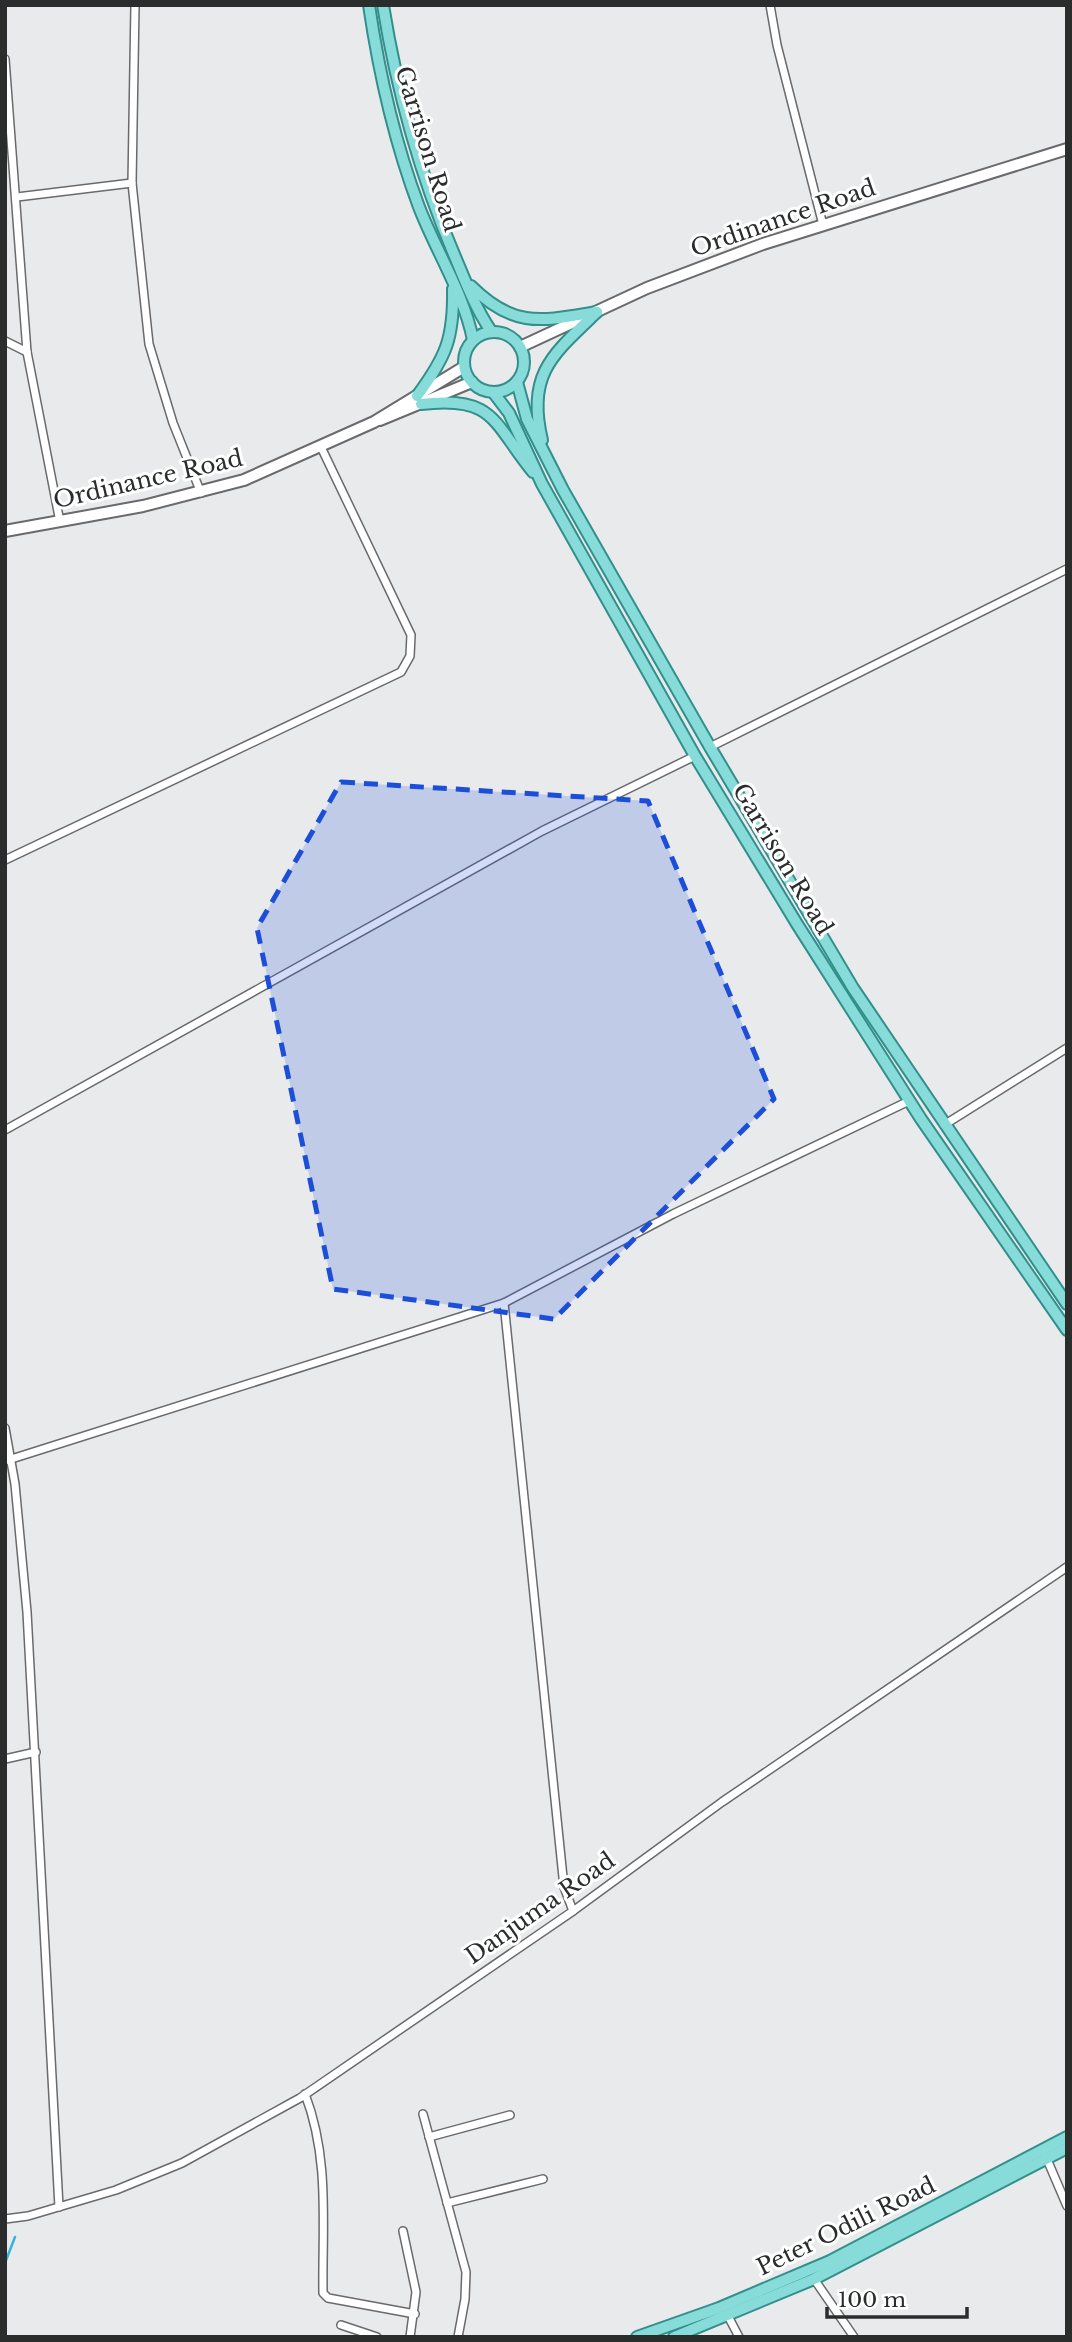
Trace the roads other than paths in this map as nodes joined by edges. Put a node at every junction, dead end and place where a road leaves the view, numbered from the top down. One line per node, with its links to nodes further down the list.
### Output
1 (135, 5): 7 (street)
2 (369, 5): 11 (main road, Garrison Road)
3 (383, 5): 10 (main road, Garrison Road)
4 (770, 5): 9 (street)
5 (5, 59): 8 (street)
6 (1067, 149): 9 (street, Ordinance Road)
7 (132, 183): 8 (street); 26 (street)
8 (17, 197): 17 (street)
9 (823, 225): 12 (street, Ordinance Road)
10 (465, 280): 12 (main road); 13 (main road, Garrison Road)
11 (453, 287): 14 (main road, Garrison Road); 22 (main road)
12 (597, 312): 16 (street, Ordinance Road); 24 (main road)
13 (491, 331): 14 (main road); 16 (main road)
14 (473, 340): 18 (main road)
15 (5, 341): 17 (street)
16 (520, 347): 20 (main road)
17 (27, 352): 27 (street)
18 (464, 367): 19 (main road); 22 (street, Ordinance Road)
19 (472, 382): 21 (main road); 22 (street, Ordinance Road)
20 (517, 382): 21 (main road); 24 (main road, Garrison Road)
21 (493, 392): 25 (main road, Garrison Road)
22 (419, 400): 23 (street, Ordinance Road); 25 (main road)
23 (321, 447): 26 (street, Ordinance Road); 32 (street)
24 (548, 460): 30 (main road, Garrison Road)
25 (542, 484): 31 (main road, Garrison Road)
26 (201, 492): 27 (street, Ordinance Road)
27 (60, 522): 28 (street, Ordinance Road)
28 (5, 531)
29 (1067, 569): 30 (street)
30 (710, 747): 35 (main road, Garrison Road)
31 (695, 756): 34 (main road, Garrison Road); 36 (street)
32 (5, 860)
33 (1067, 1048): 35 (street)
34 (909, 1101): 37 (street); 39 (main road, Garrison Road)
35 (944, 1125): 38 (main road, Garrison Road)
36 (5, 1130)
37 (505, 1303): 41 (street); 45 (street)
38 (1067, 1304)
39 (1067, 1329)
40 (5, 1428): 41 (street)
41 (9, 1460): 43 (street)
42 (1067, 1567): 45 (street, Danjuma Road)
43 (36, 1752): 44 (street); 56 (street)
44 (5, 1759)
45 (572, 1911): 46 (street, Danjuma Road)
46 (306, 2094): 56 (street, Danjuma Road); 60 (street)
47 (423, 2114): 49 (street)
48 (510, 2115): 49 (street)
49 (429, 2137): 54 (street)
50 (1067, 2137): 52 (main road, Peter Odili Road)
51 (1067, 2148): 52 (main road, Peter Odili Road)
52 (1045, 2154): 55 (street); 59 (main road, Peter Odili Road); 66 (main road, Peter Odili Road)
53 (544, 2179): 54 (street)
54 (447, 2203): 65 (street)
55 (1067, 2206)
56 (59, 2207): 57 (street, Danjuma Road)
57 (5, 2219)
58 (403, 2231): 60 (street)
59 (814, 2279): 61 (main road, Peter Odili Road); 69 (street)
60 (415, 2314): 64 (street)
61 (727, 2316): 67 (main road, Peter Odili Road); 68 (street)
62 (341, 2325): 63 (street)
63 (377, 2337)
64 (410, 2337)
65 (458, 2337)
66 (637, 2337)
67 (674, 2337)
68 (739, 2337)
69 (854, 2337)

